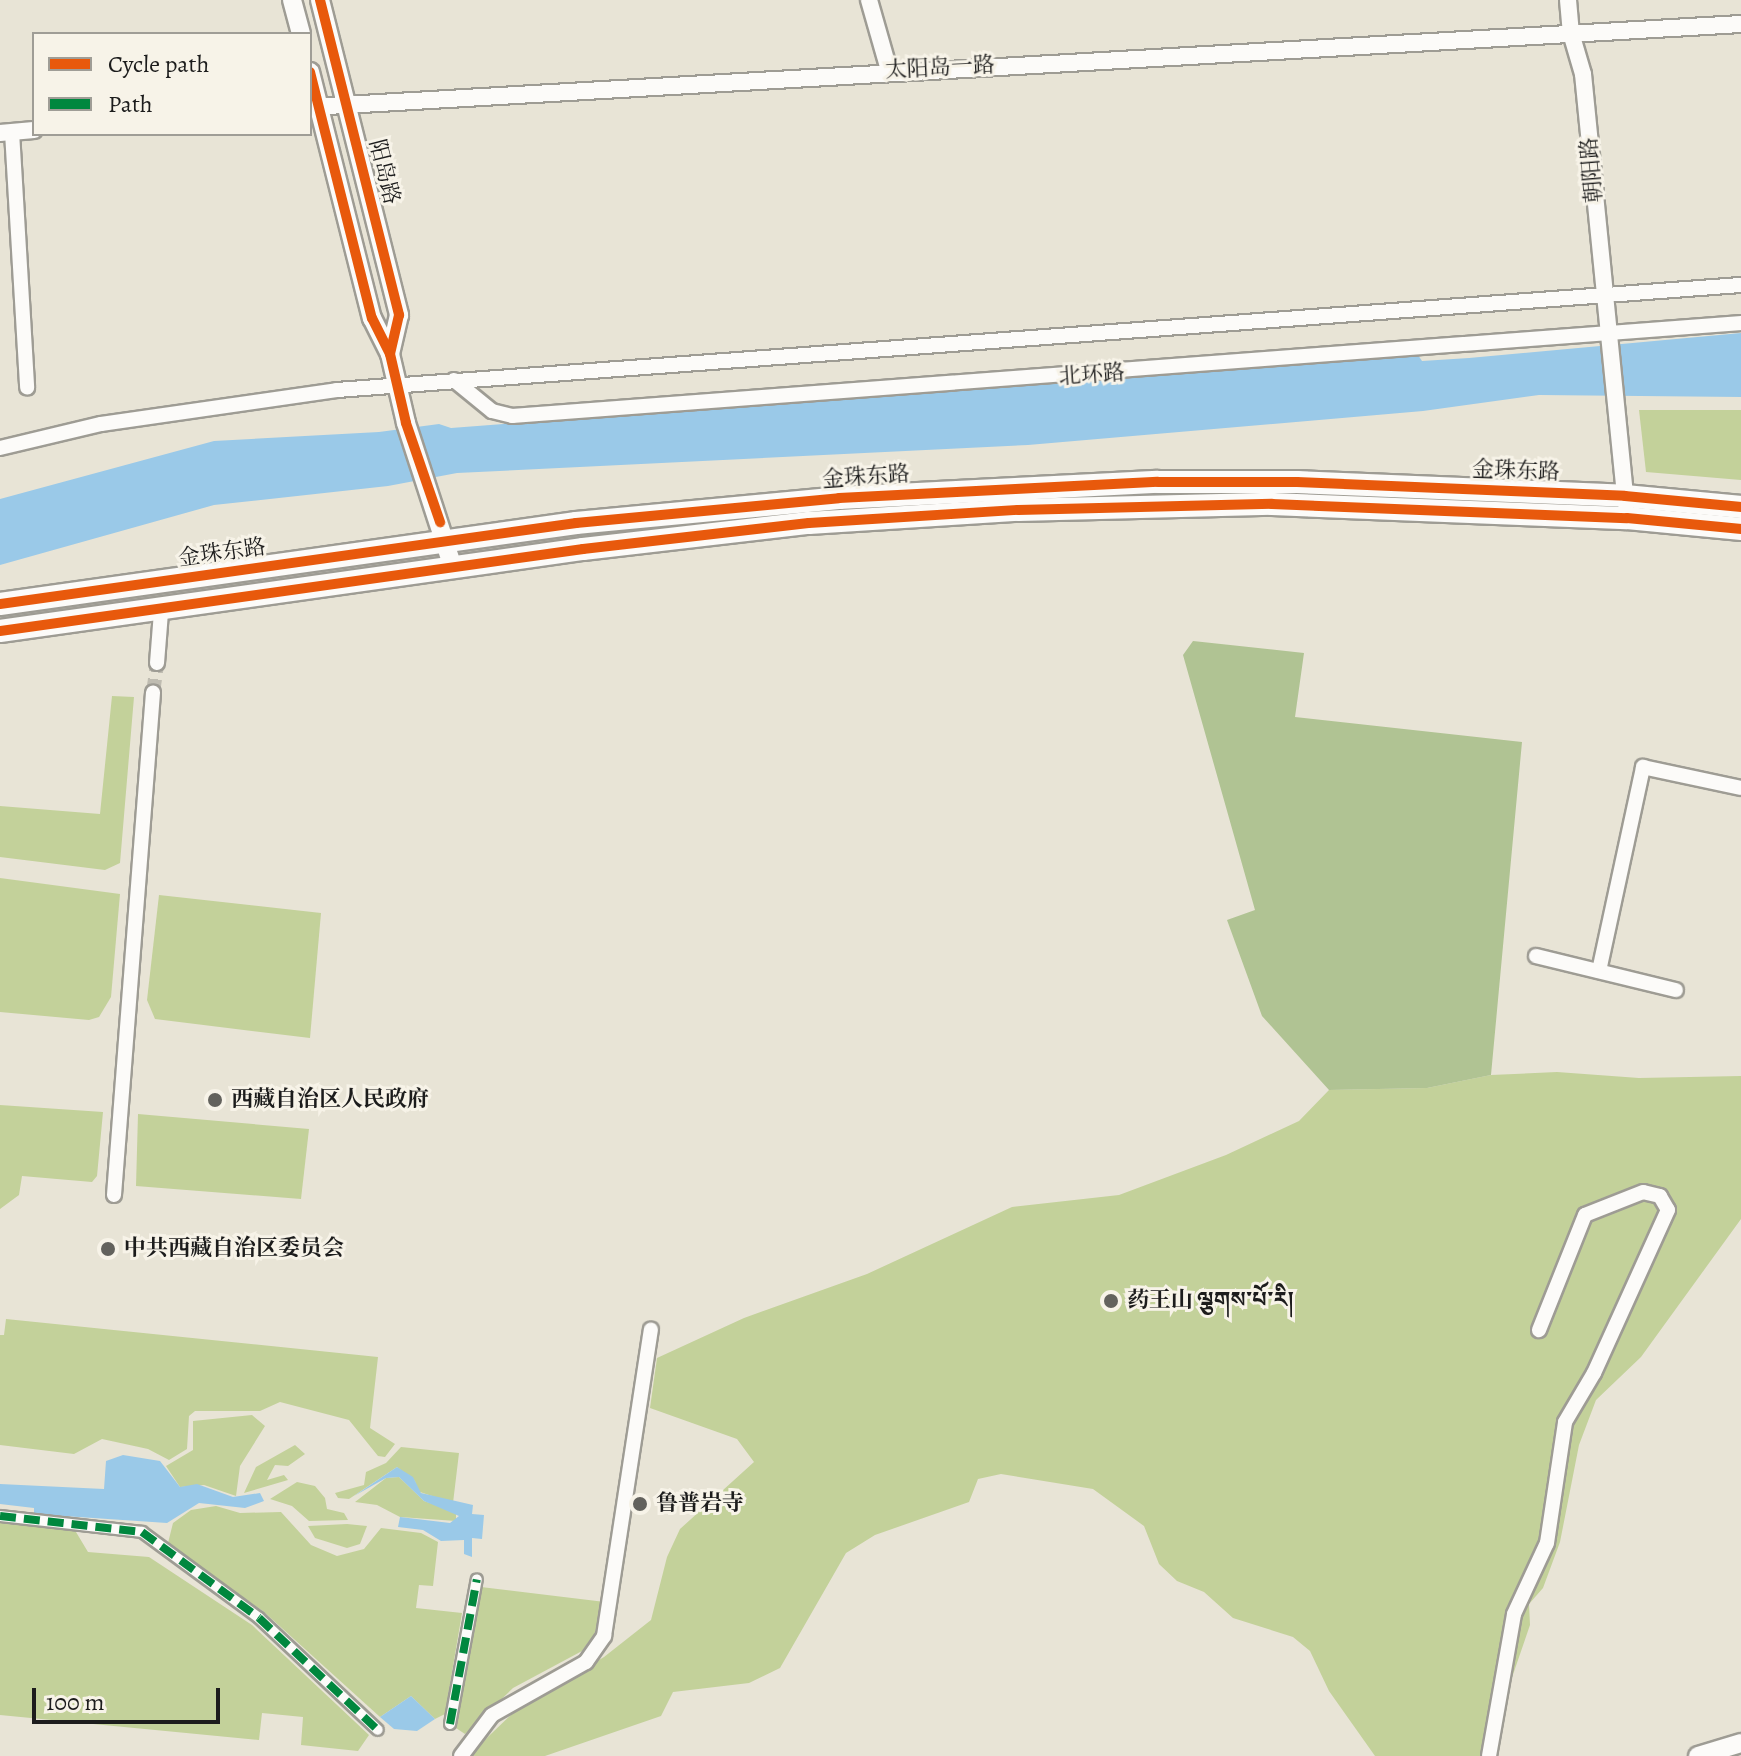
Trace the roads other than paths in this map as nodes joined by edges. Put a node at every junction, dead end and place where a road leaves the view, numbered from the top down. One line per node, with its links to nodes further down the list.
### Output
1 (292, 0): 6 (main road)
2 (320, 0): 9 (main road, 阳岛路)
3 (869, 0): 8 (street)
4 (1568, 0): 7 (street, 朝阳路)
5 (1741, 24): 7 (street, 太阳岛一路)
6 (300, 32)
7 (1571, 33): 8 (street, 太阳岛一路); 14 (street, 朝阳路)
8 (889, 70): 9 (street, 太阳岛一路)
9 (346, 104): 10 (street, 太阳岛一路); 17 (main road, 阳岛路)
10 (314, 106): 17 (main road, 阳岛路)
11 (32, 130): 12 (street)
12 (6, 132): 20 (street)
13 (1741, 285): 14 (street)
14 (1603, 298): 16 (street, 朝阳路); 18 (street)
15 (1741, 323): 16 (street, 北环路)
16 (1607, 337): 18 (street, 北环路); 22 (street, 朝阳路)
17 (390, 354): 19 (main road, 阳岛路)
18 (454, 380): 19 (street)
19 (397, 387): 21 (street); 25 (main road, 阳岛路)
20 (27, 388)
21 (0, 448)
22 (1626, 507): 23 (highway, 金珠东路); 24 (highway, 金珠东路); 25 (highway, 金珠东路); 26 (highway, 金珠东路)
23 (1741, 507)
24 (1741, 529)
25 (444, 542): 26 (main road, 阳岛路); 27 (highway, 金珠东路)
26 (453, 568): 28 (highway, 金珠东路)
27 (0, 604)
28 (161, 612): 29 (highway, 金珠东路); 30 (street)
29 (0, 631)
30 (157, 663)
31 (153, 693): 36 (street)
32 (1741, 788): 34 (street)
33 (1536, 956): 34 (street)
34 (1599, 971): 35 (street)
35 (1676, 990)
36 (114, 1195)
37 (651, 1330): 44 (street)
38 (1539, 1330): 45 (street)
39 (0, 1516): 42 (street)
40 (477, 1579): 41 (street)
41 (450, 1724)
42 (378, 1730)
43 (1741, 1743): 46 (main road)
44 (461, 1756)
45 (1489, 1756)
46 (1698, 1756)

